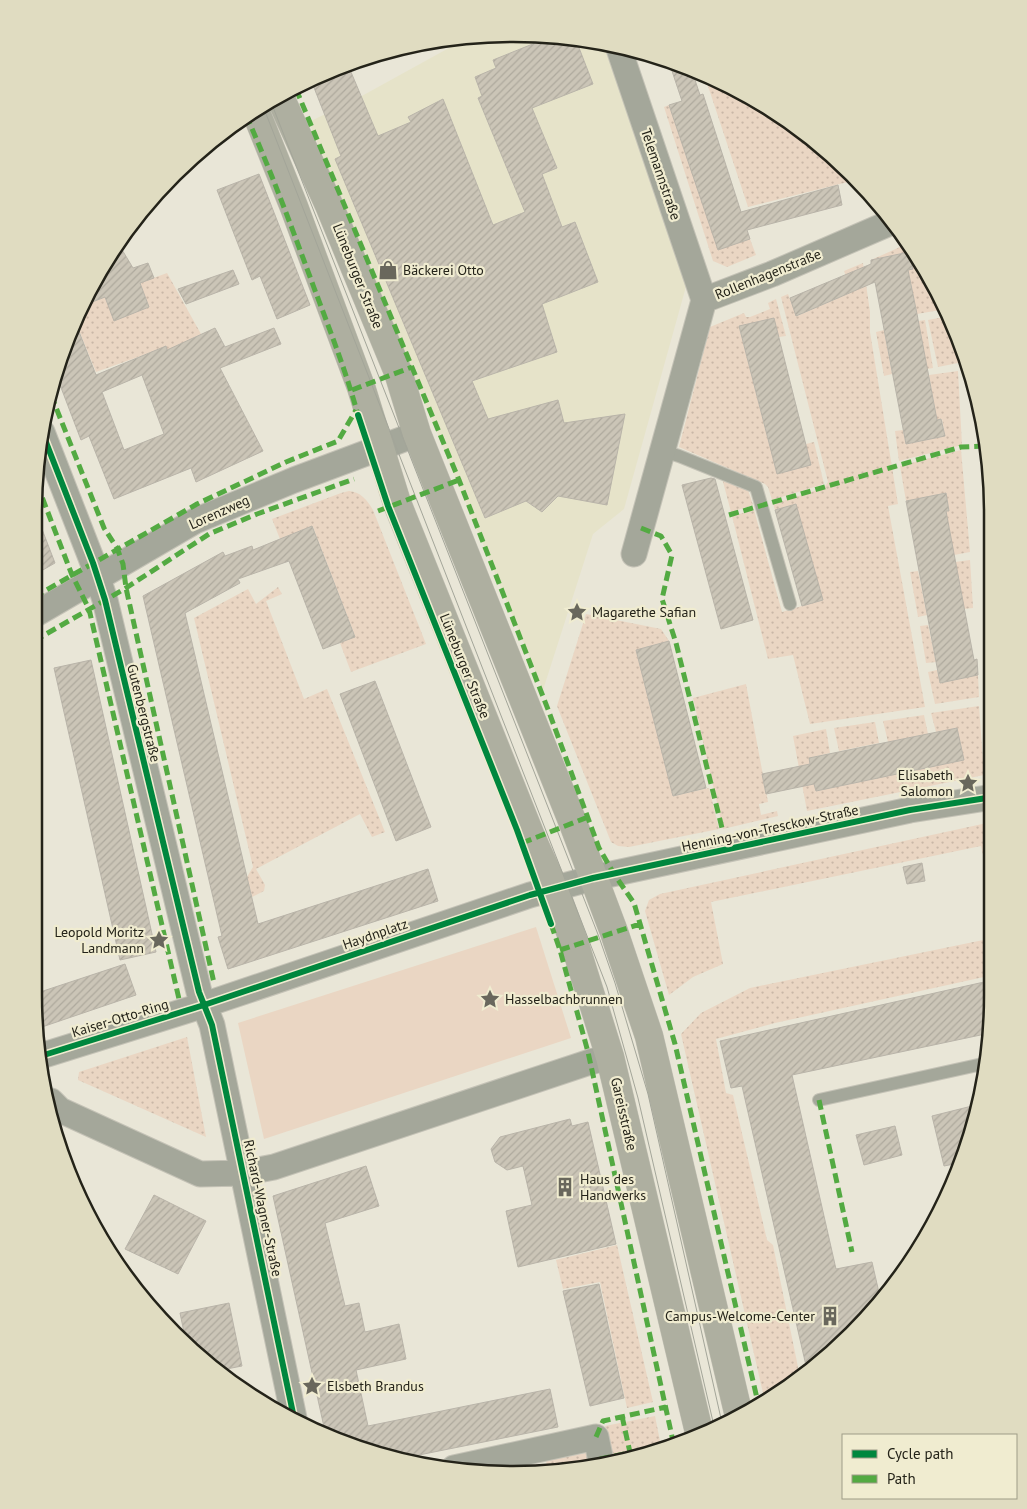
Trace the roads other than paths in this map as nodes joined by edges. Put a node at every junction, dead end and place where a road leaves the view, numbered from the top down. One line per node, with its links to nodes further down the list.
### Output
1 (621, 56): 5 (street, Telemannstraße)
2 (283, 103): 6 (main road, Lüneburger Straße)
3 (258, 118): 8 (main road, Lüneburger Straße)
4 (885, 225): 5 (street, Rollenhagenstraße)
5 (704, 300): 9 (street, Rollenhagenstraße)
6 (417, 434): 8 (street, Lorenzweg); 15 (main road, Lüneburger Straße)
7 (48, 447): 11 (street, Gutenbergstraße)
8 (380, 448): 11 (street, Lorenzweg); 16 (main road, Lüneburger Straße)
9 (663, 451): 10 (street, Rollenhagenstraße); 12 (lane)
10 (634, 554)
11 (98, 578): 13 (street, Lorenzweg); 17 (street, Gutenbergstraße)
12 (790, 604)
13 (42, 611)
14 (985, 798): 15 (street, Henning-von-Tresckow-Straße)
15 (593, 878): 16 (street, Henning-von-Tresckow-Straße); 24 (main road)
16 (554, 888): 17 (street, Haydnplatz); 19 (main road, Gareisstraße)
17 (204, 1005): 18 (street, Kaiser-Otto-Ring); 23 (street, Richard-Wagner-Straße)
18 (47, 1054)
19 (610, 1057): 23 (street); 26 (main road, Gareisstraße)
20 (979, 1065): 21 (lane)
21 (819, 1100)
22 (57, 1107): 23 (street)
23 (243, 1173): 25 (street, Richard-Wagner-Straße)
24 (737, 1409)
25 (293, 1411)
26 (698, 1429)
27 (600, 1458): 28 (street)
28 (472, 1464)

